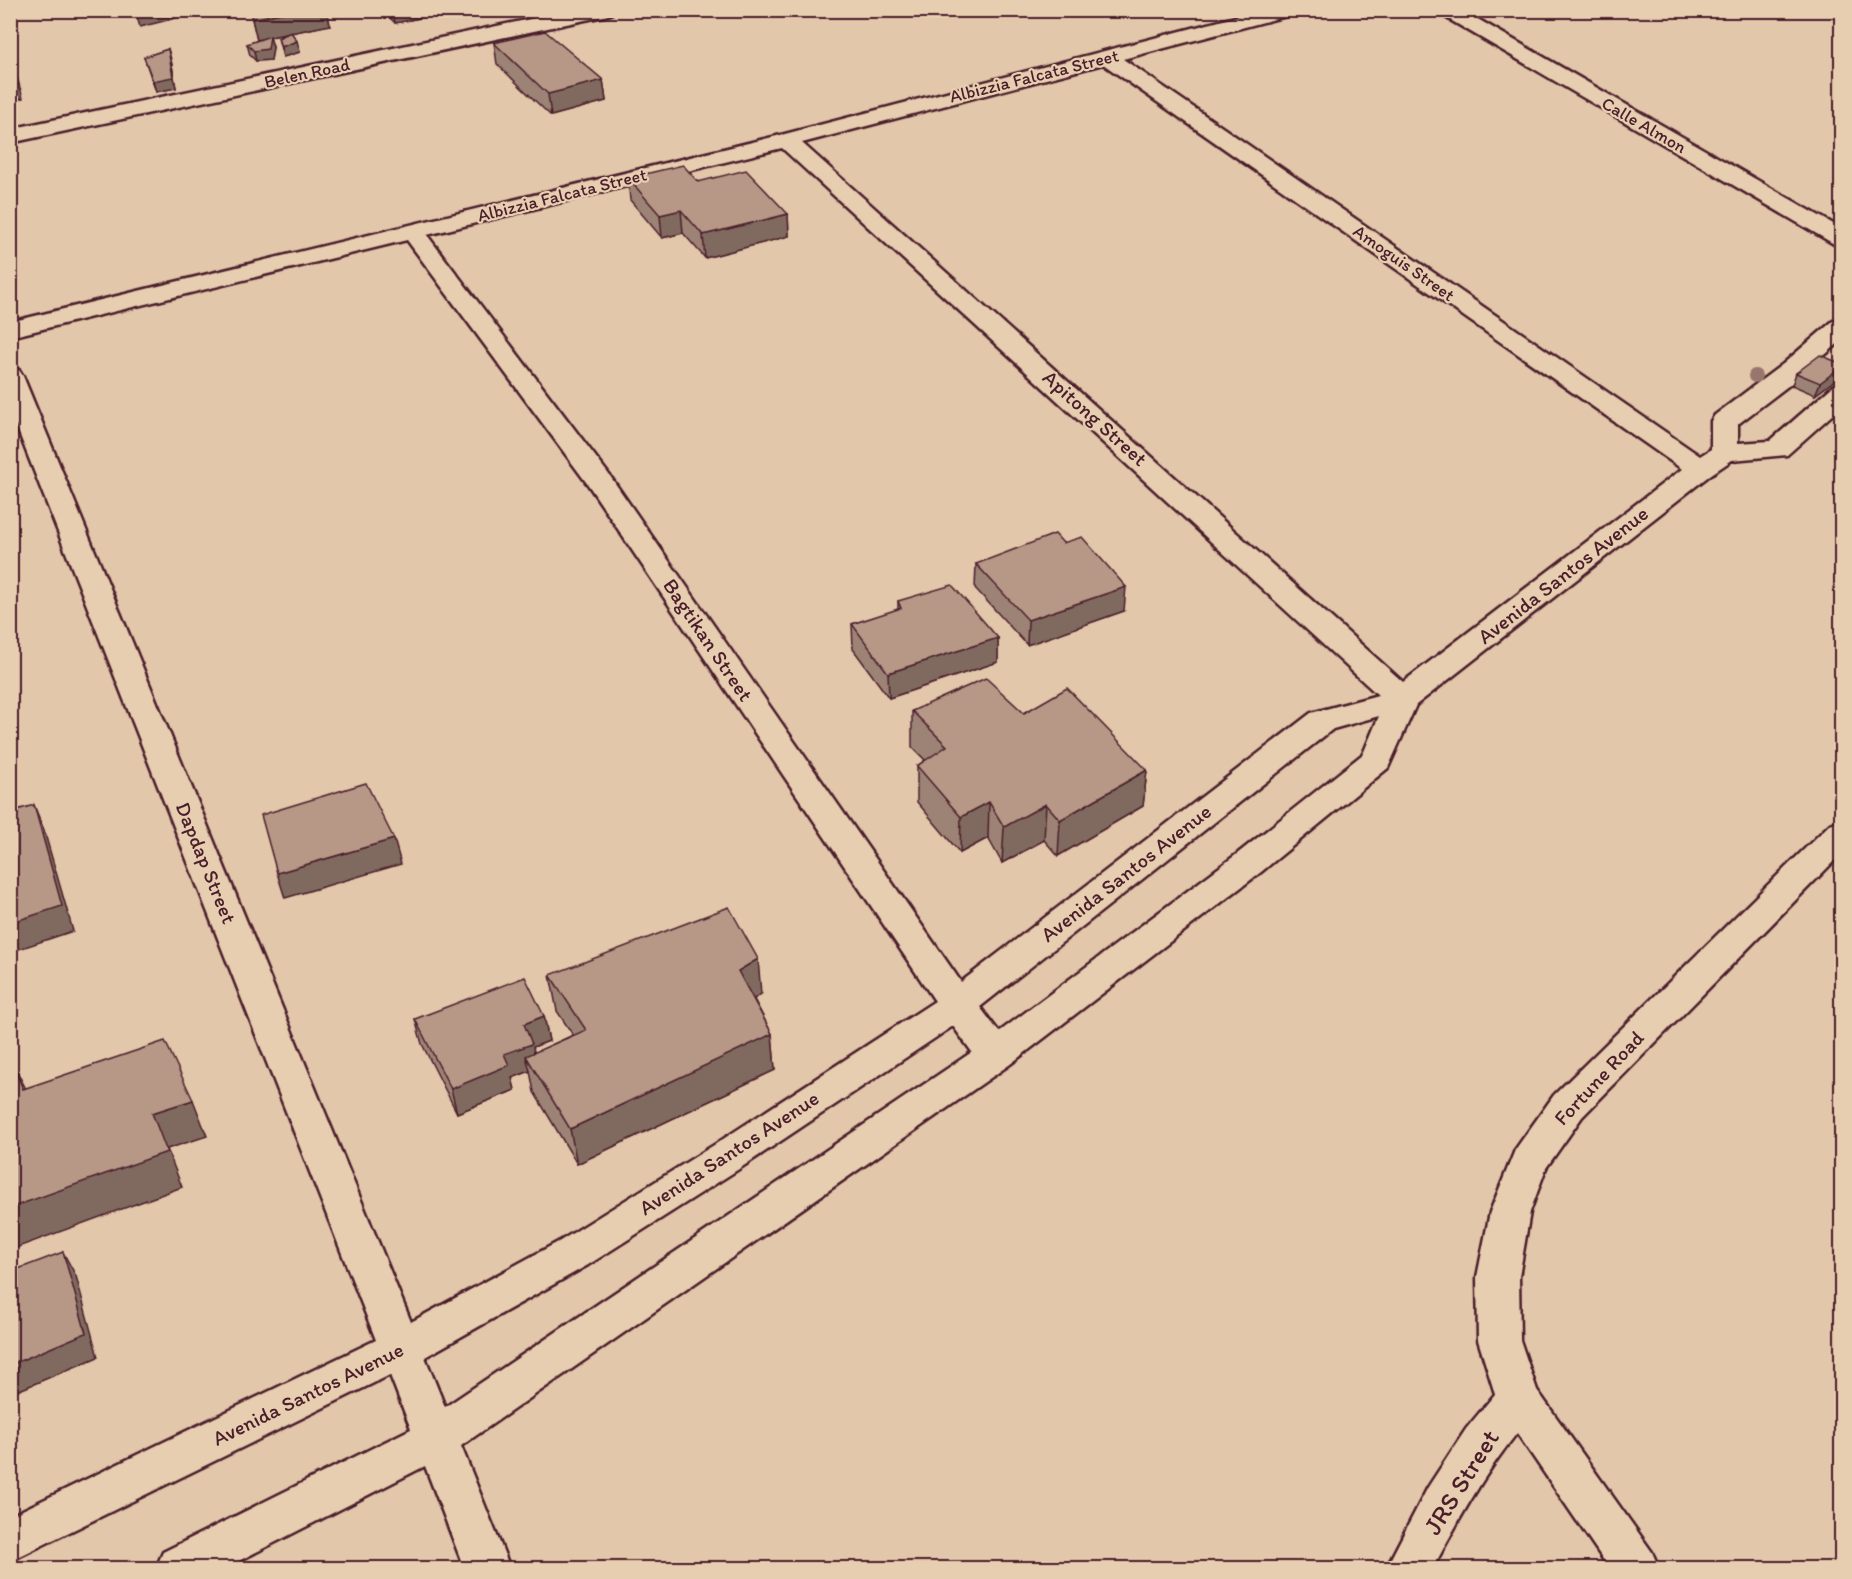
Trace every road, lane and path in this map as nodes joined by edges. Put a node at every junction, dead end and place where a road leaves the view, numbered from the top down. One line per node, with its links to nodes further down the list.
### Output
1 (604, 10): 5 (street, Belen Road)
2 (1287, 10): 4 (street, Albizzia Falcata Street)
3 (1447, 10): 8 (street, Calle Almon)
4 (1107, 57): 6 (street, Albizzia Falcata Street); 14 (street, Amoguis Street)
5 (10, 136)
6 (786, 140): 7 (street, Albizzia Falcata Street); 15 (street, Apitong Street)
7 (412, 231): 10 (street, Albizzia Falcata Street); 17 (street, Bagtikan Street)
8 (1842, 239)
9 (1842, 326): 13 (street)
10 (10, 330)
11 (10, 376): 19 (street, Dapdap Street)
12 (1842, 392): 13 (street)
13 (1725, 452): 14 (street, Avenida Santos Avenue)
14 (1700, 469): 15 (street, Avenida Santos Avenue)
15 (1402, 699): 17 (street, Avenida Santos Avenue); 18 (street)
16 (1842, 832): 20 (street, Fortune Road)
17 (957, 1005): 18 (street, Bagtikan Street); 19 (street, Avenida Santos Avenue)
18 (996, 1055): 21 (street)
19 (401, 1349): 21 (street, Dapdap Street); 22 (street, Avenida Santos Avenue)
20 (1518, 1399): 25 (street, JRS Street); 26 (street, Fortune Road)
21 (435, 1439): 23 (street); 24 (street, Dapdap Street)
22 (10, 1539)
23 (179, 1569)
24 (487, 1569)
25 (1409, 1569)
26 (1636, 1569)

